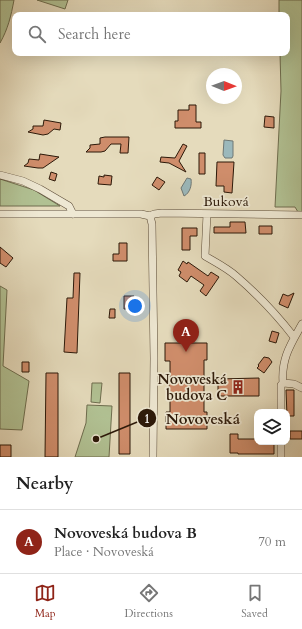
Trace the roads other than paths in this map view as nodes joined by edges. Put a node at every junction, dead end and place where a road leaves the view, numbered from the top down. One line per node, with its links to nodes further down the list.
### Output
1 (0, 175): 3 (street)
2 (0, 214): 3 (street, Buková)
3 (73, 214): 6 (street, Buková)
4 (208, 214): 5 (street, Buková); 6 (street, Buková); 8 (street)
5 (302, 215)
6 (150, 216): 13 (street)
7 (302, 324): 8 (street)
8 (294, 337): 9 (street)
9 (283, 383): 10 (street); 11 (street)
10 (302, 388)
11 (281, 409)
12 (281, 445): 14 (street)
13 (153, 457)
14 (281, 457)

